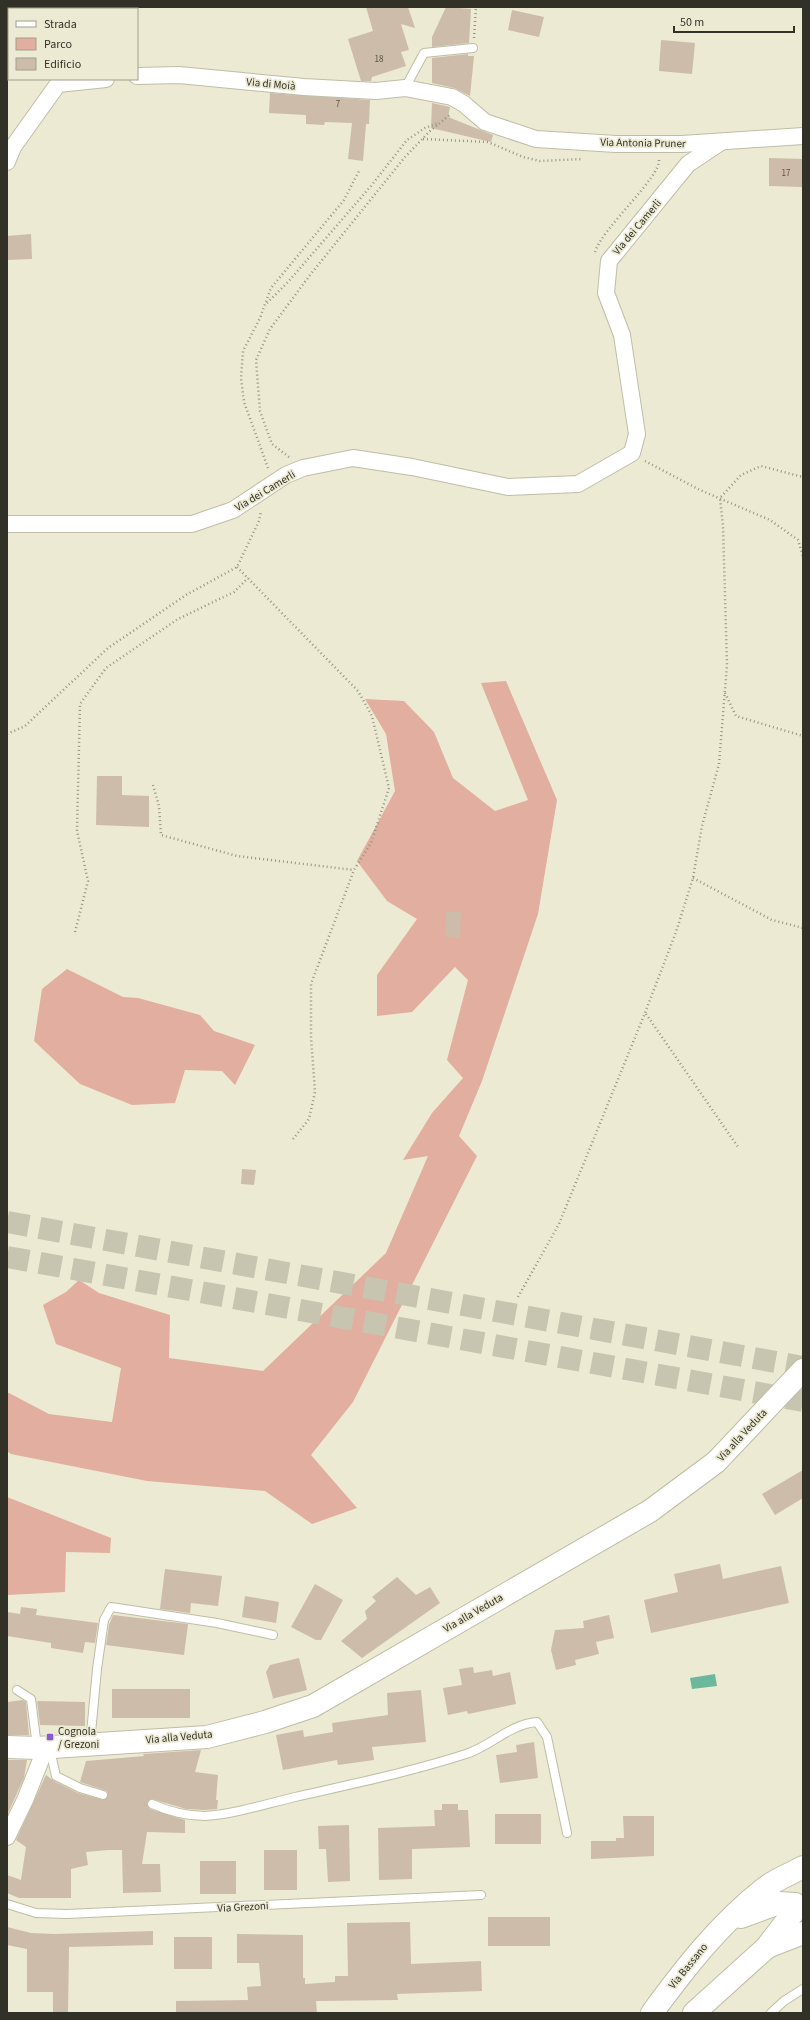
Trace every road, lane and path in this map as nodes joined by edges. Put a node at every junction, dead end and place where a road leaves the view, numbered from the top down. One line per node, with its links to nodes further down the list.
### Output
1 (476, 7): 2 (path)
2 (473, 48): 5 (lane)
3 (138, 76): 5 (street, Via di Moià)
4 (96, 80): 12 (street)
5 (405, 88): 6 (street, Via di Moià)
6 (485, 122): 9 (street, Via Antonia Pruner)
7 (803, 136): 9 (street, Via Antonia Pruner)
8 (422, 139): 11 (path); 15 (path); 17 (path)
9 (721, 142): 14 (street, Via dei Camerli)
10 (658, 156): 14 (path)
11 (587, 159)
12 (7, 162)
13 (360, 169): 15 (path)
14 (608, 276): 16 (street, Via dei Camerli)
15 (266, 303): 19 (path)
16 (632, 453): 17 (street, Via dei Camerli); 20 (path)
17 (303, 468): 19 (street, Via dei Camerli)
18 (803, 477): 20 (path)
19 (270, 486): 21 (street, Via dei Camerli); 25 (path)
20 (720, 498): 22 (path); 27 (path)
21 (7, 524)
22 (798, 540): 23 (path); 24 (path)
23 (803, 543)
24 (803, 556)
25 (238, 567): 26 (path); 28 (path)
26 (248, 578): 31 (path); 34 (path)
27 (724, 692): 29 (path); 32 (path)
28 (7, 734)
29 (803, 736)
30 (153, 785): 31 (path)
31 (354, 870): 36 (path)
32 (693, 878): 33 (path); 35 (path)
33 (803, 928)
34 (75, 932)
35 (645, 1013): 37 (path); 38 (path)
36 (293, 1139)
37 (738, 1147)
38 (518, 1297)
39 (803, 1370): 42 (street, Via alla Veduta)
40 (273, 1635): 42 (lane)
41 (17, 1690): 44 (lane)
42 (90, 1744): 44 (street, Via alla Veduta)
43 (7, 1747): 44 (street, Via alla Veduta)
44 (42, 1748): 45 (lane); 48 (street)
45 (103, 1795)
46 (152, 1804): 47 (lane)
47 (567, 1833)
48 (7, 1837)
49 (803, 1867): 54 (street, Via Bassano)
50 (803, 1871): 53 (street)
51 (481, 1895): 52 (lane, Via Grezoni)
52 (7, 1904)
53 (798, 1911): 54 (street, Via Bassano); 56 (street)
54 (727, 1923): 58 (street, Via Bassano)
55 (803, 1933): 56 (street)
56 (766, 1948): 59 (street)
57 (803, 1988): 60 (lane)
58 (652, 2013)
59 (694, 2013)
60 (771, 2013)

